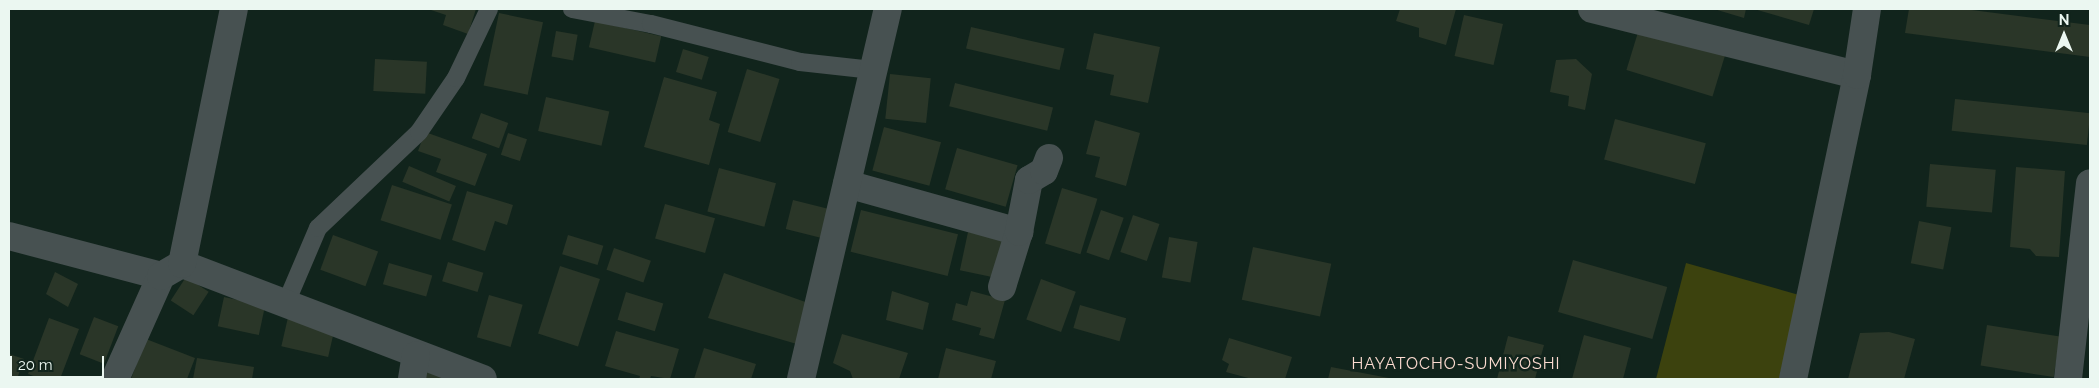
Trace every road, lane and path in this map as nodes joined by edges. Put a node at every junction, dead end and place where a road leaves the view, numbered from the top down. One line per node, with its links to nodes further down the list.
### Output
1 (234, 9): 14 (street)
2 (490, 9): 16 (lane)
3 (572, 9): 7 (lane)
4 (888, 9): 7 (street)
5 (1592, 9): 8 (street)
6 (1868, 9): 8 (street)
7 (873, 70): 11 (street)
8 (1857, 75): 21 (street)
9 (1050, 158): 12 (street)
10 (2090, 183): 22 (street)
11 (847, 184): 12 (street); 20 (street)
12 (1019, 232): 15 (street)
13 (9, 236): 14 (street)
14 (172, 270): 16 (street); 18 (street)
15 (1002, 286)
16 (286, 303): 17 (street)
17 (414, 367): 19 (street)
18 (115, 379)
19 (483, 379)
20 (801, 379)
21 (1793, 379)
22 (2068, 379)

